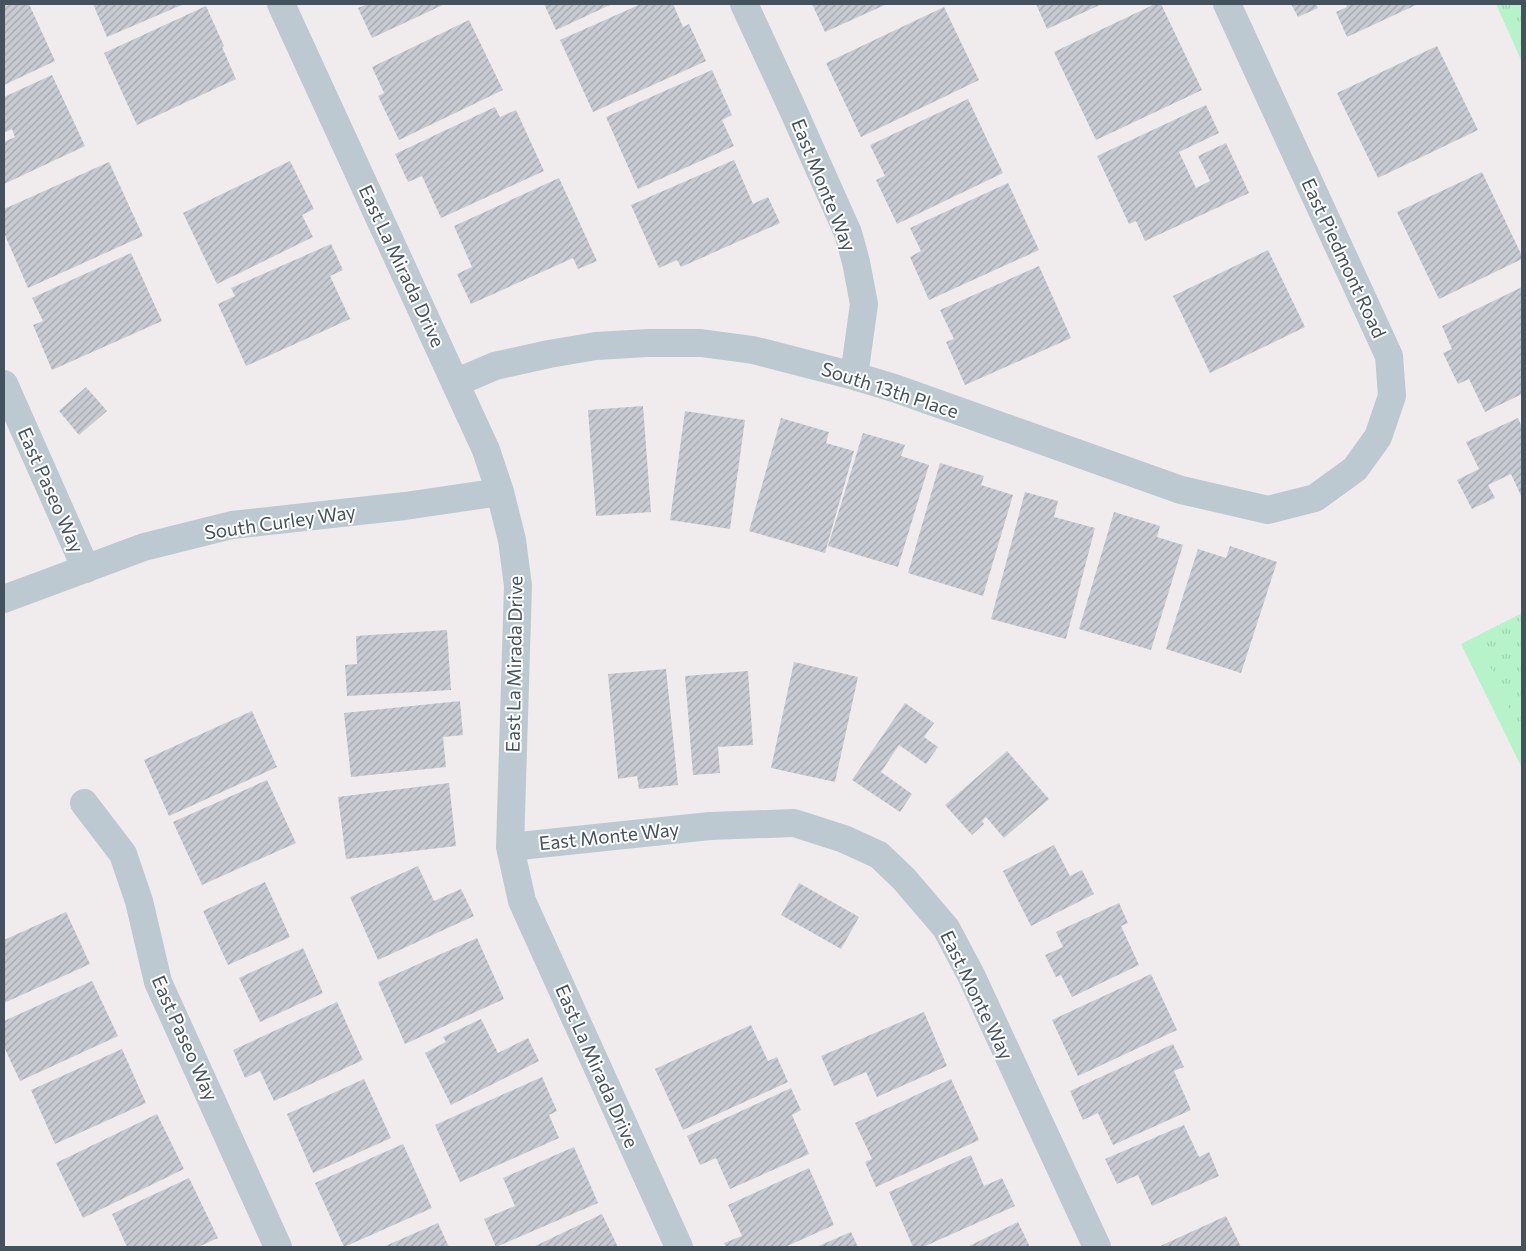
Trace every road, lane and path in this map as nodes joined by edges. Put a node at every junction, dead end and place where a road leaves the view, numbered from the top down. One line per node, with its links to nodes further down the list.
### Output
1 (281, 4): 5 (street, East La Mirada Drive)
2 (744, 4): 4 (street, East Monte Way)
3 (1227, 4): 8 (street, East Piedmont Road)
4 (854, 376): 5 (street, South 13th Place); 8 (street, South 13th Place)
5 (455, 383): 7 (street, East La Mirada Drive)
6 (4, 384): 9 (street, East Paseo Way)
7 (500, 492): 9 (street, South Curley Way); 12 (street, East La Mirada Drive)
8 (1315, 498)
9 (86, 569): 10 (street, South Curley Way)
10 (6, 601)
11 (84, 803): 13 (street, East Paseo Way)
12 (510, 846): 14 (street, East La Mirada Drive); 15 (street, East Monte Way)
13 (278, 1247)
14 (679, 1247)
15 (1098, 1247)

